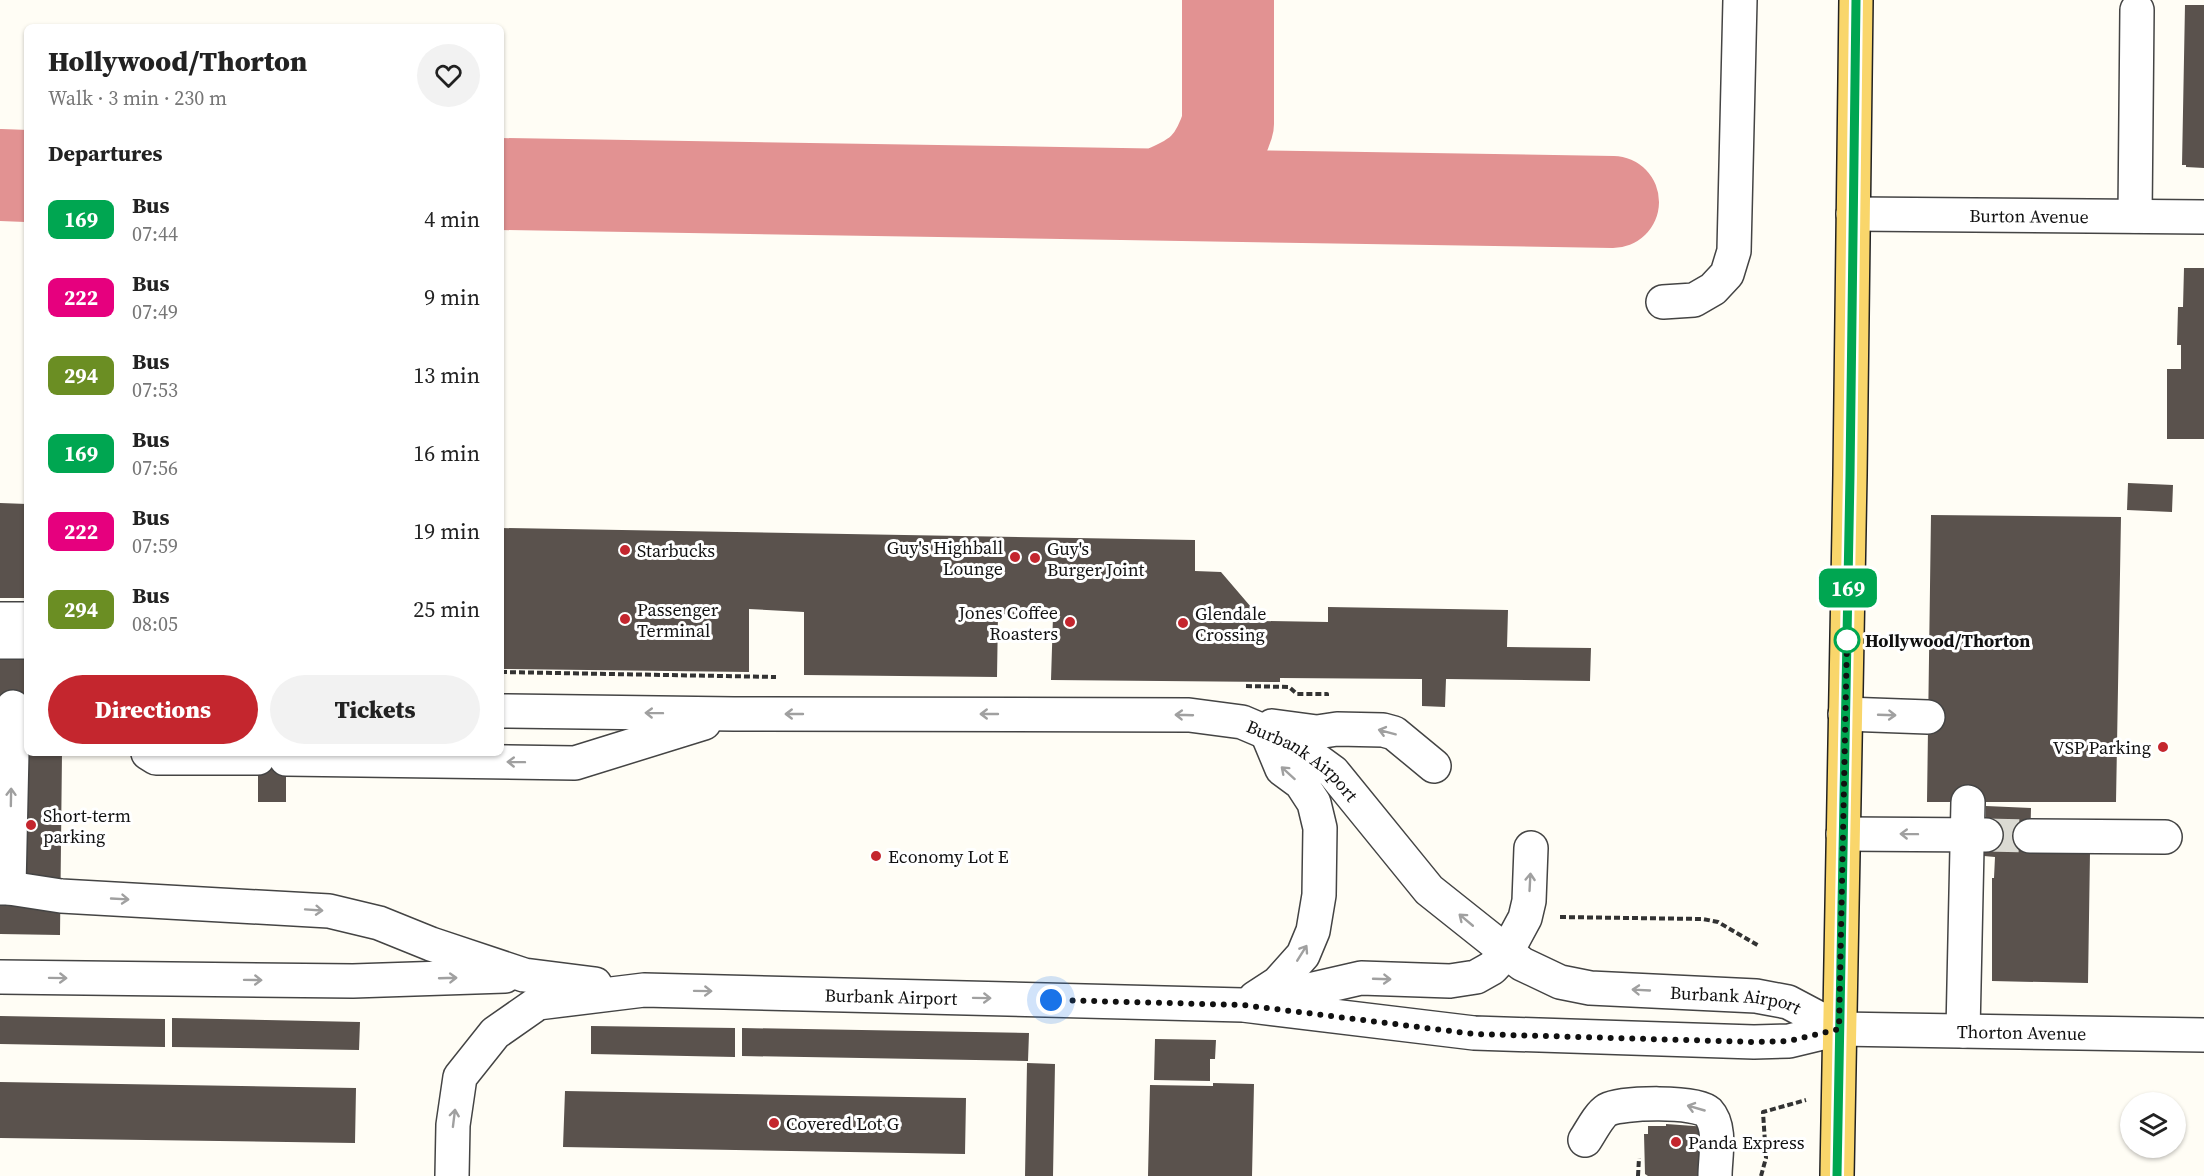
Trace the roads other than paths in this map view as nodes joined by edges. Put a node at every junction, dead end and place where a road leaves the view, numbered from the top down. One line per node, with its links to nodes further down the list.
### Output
1 (1740, 0): 7 (street)
2 (1856, 0): 4 (main road)
3 (2137, 10): 5 (street)
4 (1853, 214): 5 (street, Burton Avenue); 15 (main road)
5 (2135, 216): 6 (street, Burton Avenue)
6 (2204, 217)
7 (1663, 302)
8 (0, 619): 9 (street)
9 (24, 619)
10 (0, 642): 11 (street)
11 (24, 642)
12 (13, 707): 26 (street, one-way to 12)
13 (504, 711): 14 (street, Burbank Airport, one-way to 13)
14 (734, 714): 17 (street, Burbank Airport, one-way to 14); 18 (street, one-way to 18)
15 (1845, 714): 16 (street, one-way to 16); 21 (main road)
16 (1928, 717)
17 (1254, 728): 19 (street, one-way to 17); 27 (street, Burbank Airport, one-way to 17); 31 (street, one-way to 17)
18 (153, 756)
19 (1434, 766)
20 (1968, 802): 22 (street)
21 (1844, 834): 22 (street, one-way to 21); 32 (main road)
22 (1976, 835): 33 (street)
23 (2030, 836): 24 (street)
24 (2165, 837)
25 (1532, 848): 27 (street, one-way to 25)
26 (5, 888): 28 (street, one-way to 28)
27 (1506, 952): 31 (street, one-way to 27); 32 (street, Burbank Airport, one-way to 27)
28 (524, 975): 29 (street, one-way to 28); 30 (street)
29 (0, 977)
30 (644, 990): 31 (street, Burbank Airport, one-way to 31); 36 (street, Burbank Airport, one-way to 30)
31 (1243, 1005): 32 (street, Burbank Airport)
32 (1839, 1029): 33 (street, Thorton Avenue); 38 (main road)
33 (1963, 1031): 34 (street, Thorton Avenue)
34 (2204, 1035)
35 (1585, 1140): 37 (street, one-way to 35)
36 (452, 1176)
37 (1715, 1176)
38 (1837, 1176)

